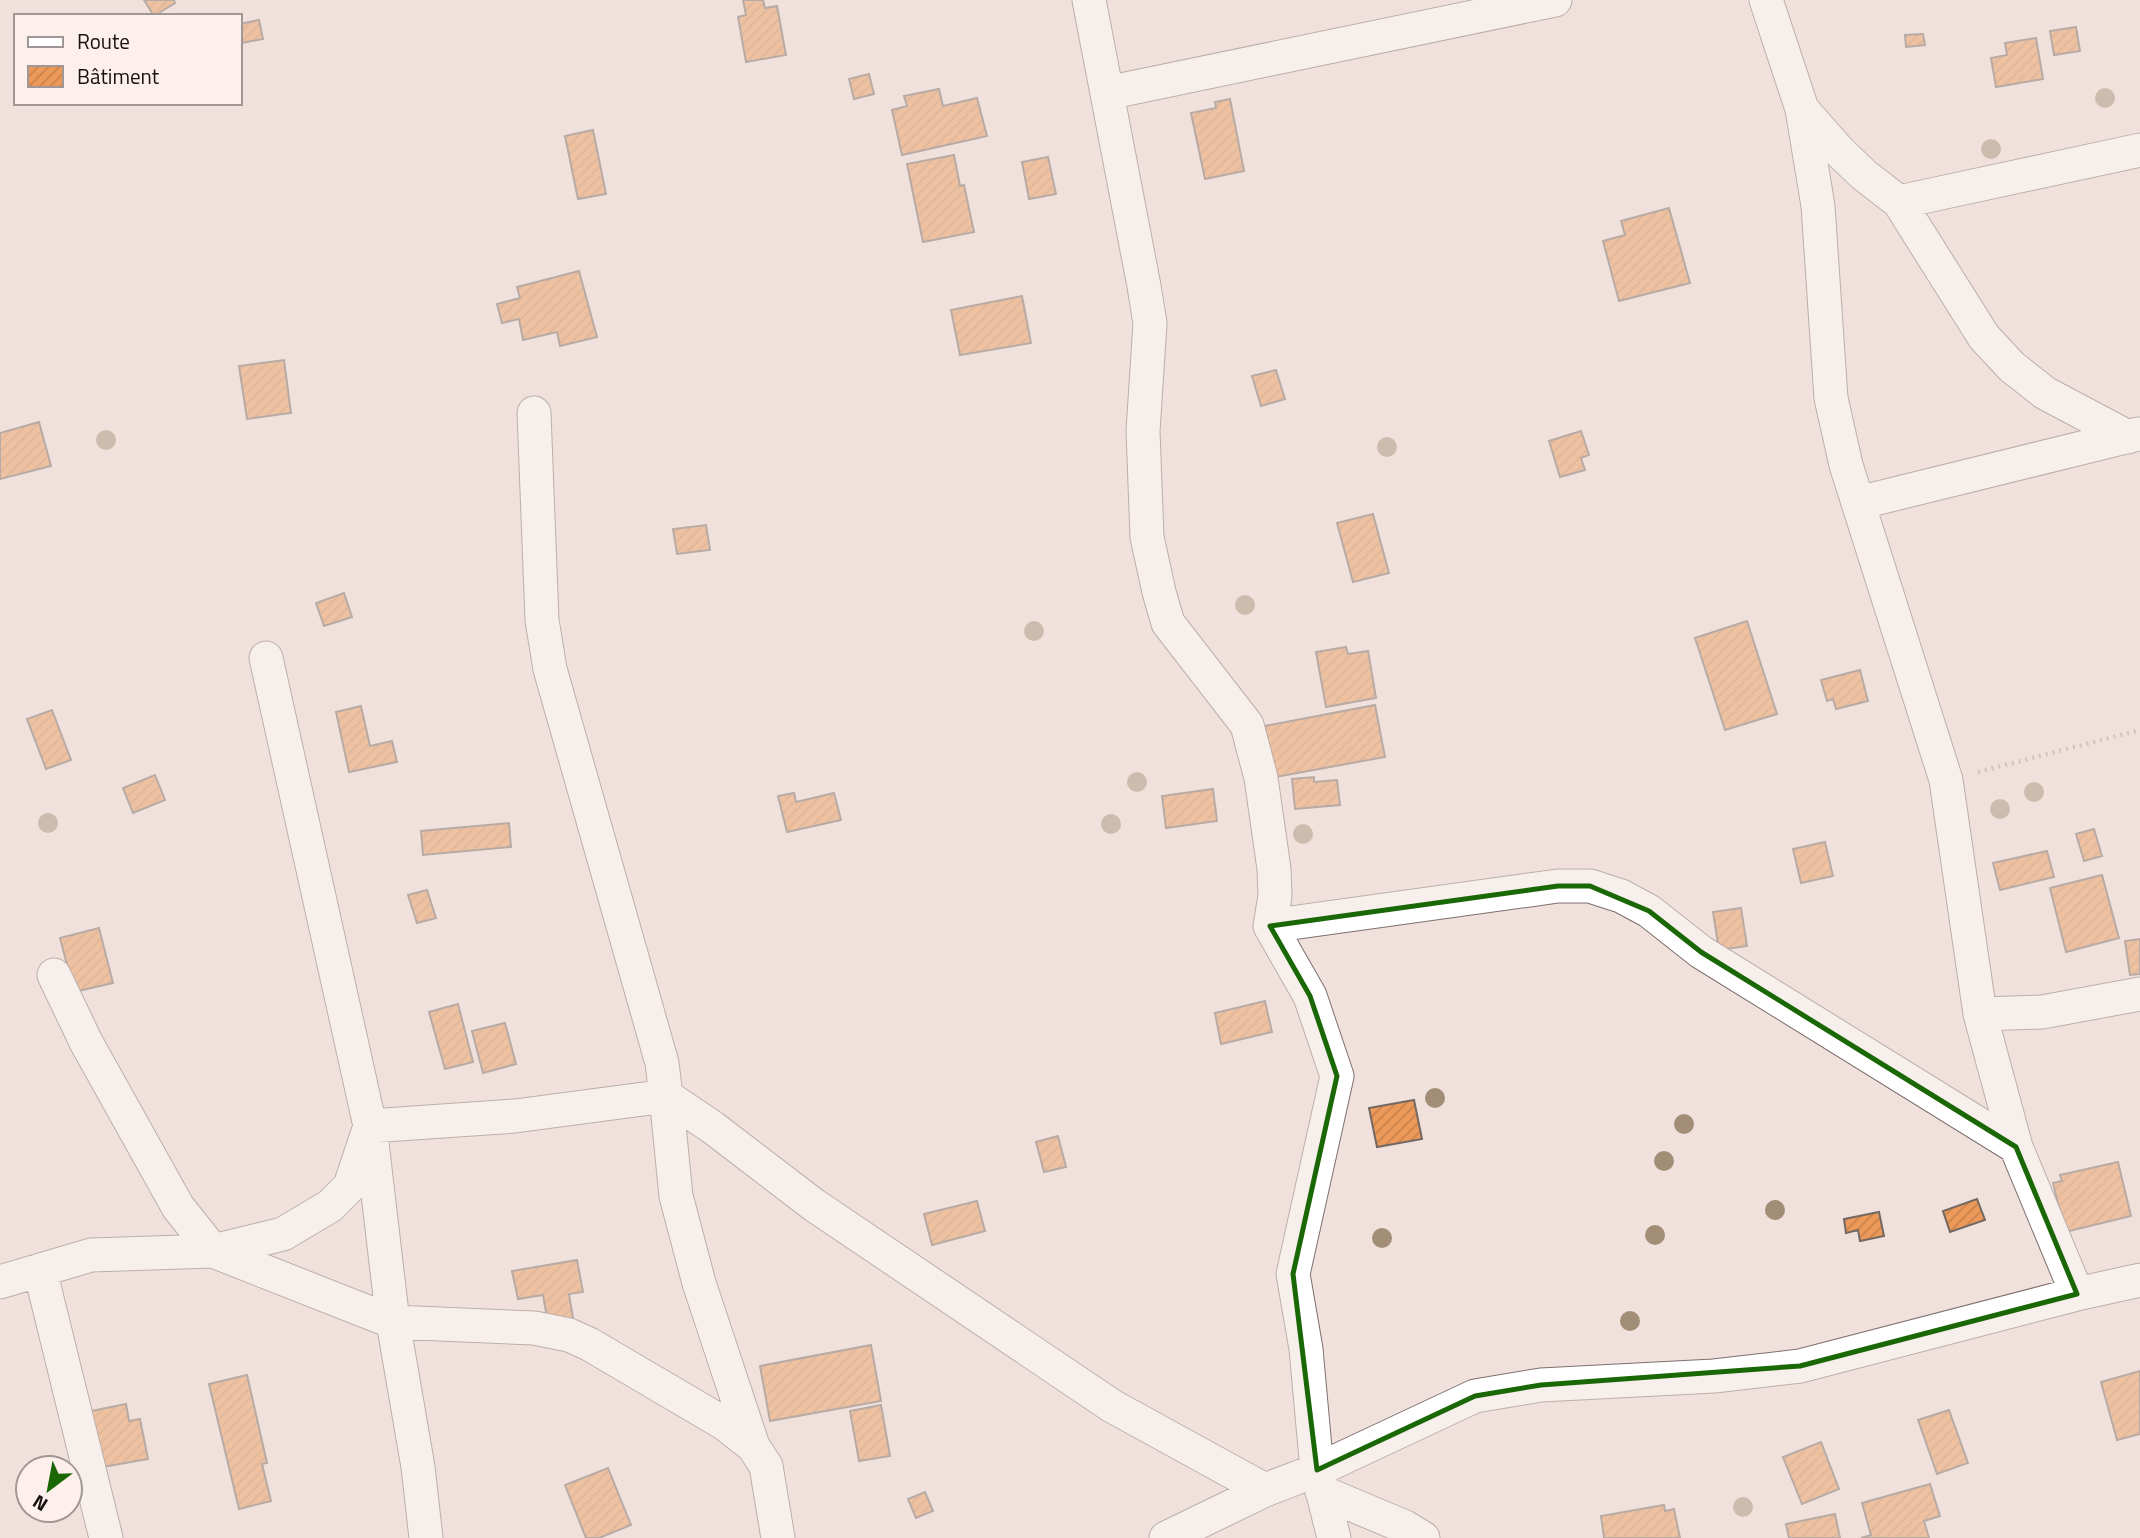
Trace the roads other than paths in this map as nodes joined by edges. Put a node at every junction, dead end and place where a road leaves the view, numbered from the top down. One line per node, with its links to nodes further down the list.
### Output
1 (1088, 0): 4 (street)
2 (1555, 0): 4 (street)
3 (1766, 0): 5 (street)
4 (1107, 93): 12 (street)
5 (1802, 109): 7 (street); 10 (street)
6 (2140, 150): 7 (street)
7 (1899, 202): 9 (street)
8 (534, 413): 16 (street)
9 (2134, 435): 10 (street)
10 (1858, 503): 15 (street)
11 (266, 658): 17 (street)
12 (1270, 926): 18 (street); 26 (street)
13 (54, 975): 19 (street)
14 (2140, 994): 15 (street)
15 (1980, 1014): 18 (street)
16 (666, 1096): 17 (street); 25 (street); 27 (street)
17 (370, 1126): 19 (street); 24 (street)
18 (2016, 1147): 23 (street)
19 (213, 1251): 20 (street); 24 (street)
20 (40, 1270): 22 (street); 28 (street)
21 (2140, 1280): 23 (street)
22 (0, 1282)
23 (2077, 1294): 26 (street)
24 (393, 1322): 25 (street); 29 (street)
25 (753, 1446): 30 (street)
26 (1319, 1481): 27 (street); 32 (street); 33 (street)
27 (1265, 1490): 31 (street)
28 (106, 1538)
29 (426, 1538)
30 (778, 1538)
31 (1166, 1538)
32 (1334, 1538)
33 (1423, 1538)

